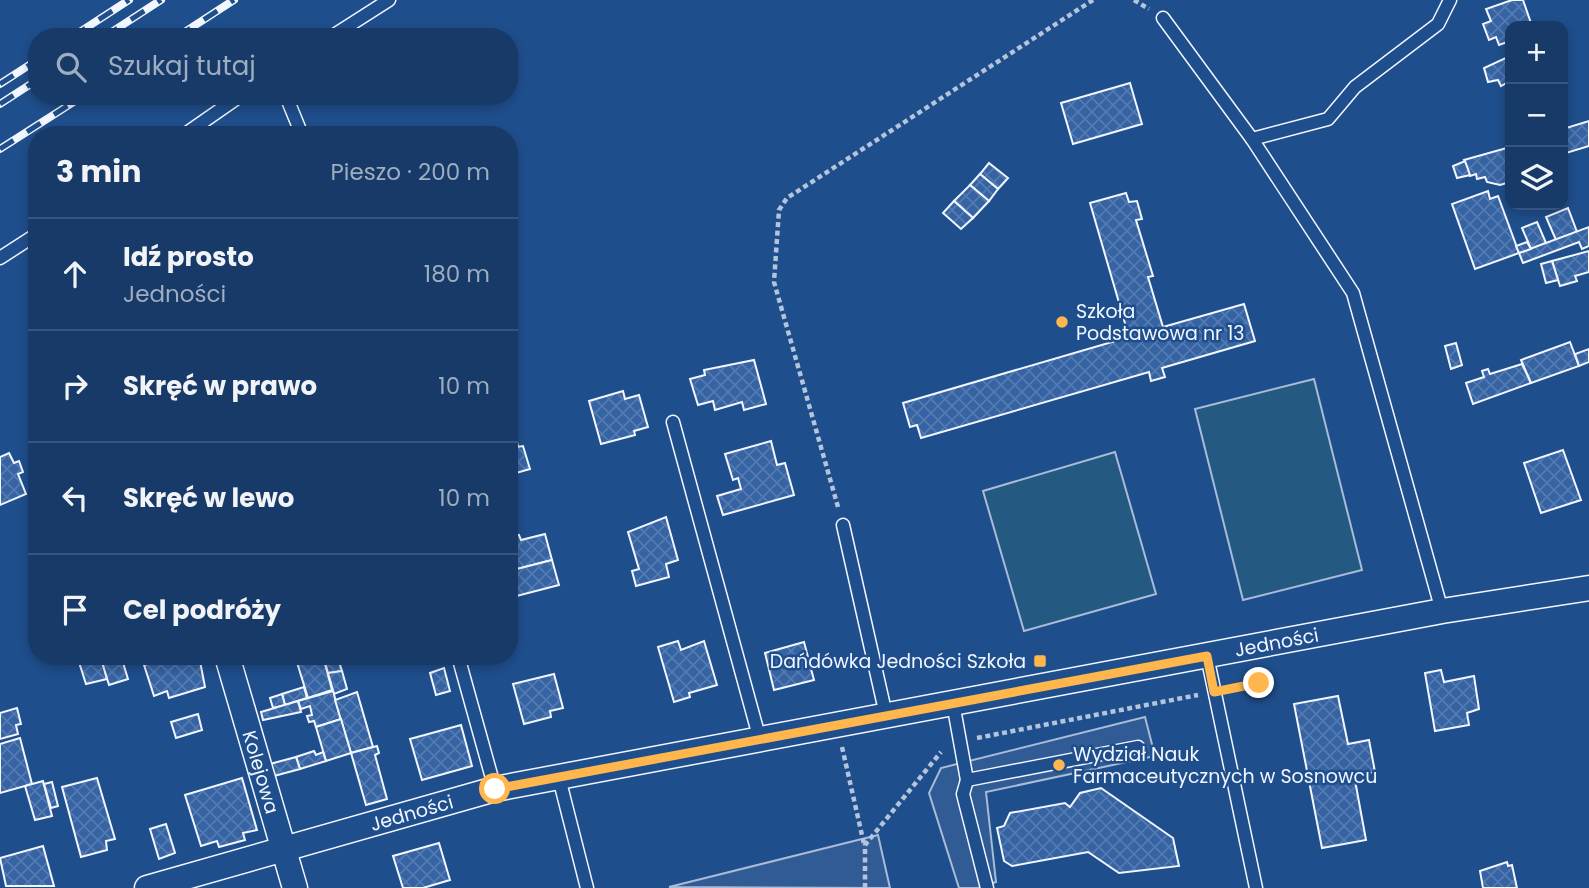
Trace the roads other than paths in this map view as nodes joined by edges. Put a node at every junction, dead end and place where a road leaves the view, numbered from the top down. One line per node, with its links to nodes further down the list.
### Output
1 (389, 0): 4 (lane)
2 (1450, 0): 9 (lane)
3 (1163, 18): 9 (lane)
4 (345, 28)
5 (227, 105): 7 (lane)
6 (290, 105): 8 (lane)
7 (197, 126)
8 (298, 126)
9 (1252, 139): 15 (lane)
10 (28, 240): 11 (lane)
11 (0, 258)
12 (673, 422): 21 (lane)
13 (843, 525): 20 (lane)
14 (1589, 587): 15 (street, Jedności)
15 (1442, 611): 16 (street, Jedności)
16 (1207, 656): 19 (street, Jedności); 31 (lane)
17 (231, 665): 26 (street, Kolejowa)
18 (461, 665): 25 (lane)
19 (953, 703): 20 (street, Jedności); 24 (lane)
20 (886, 715): 21 (street, Jedności)
21 (760, 740): 23 (street, Jedności)
22 (1138, 747): 24 (lane)
23 (559, 778): 25 (street, Jedności); 29 (lane)
24 (967, 780): 30 (lane)
25 (495, 789): 26 (street, Jedności)
26 (285, 849): 27 (street, Jedności); 28 (street, Kolejowa)
27 (147, 888)
28 (295, 888)
29 (587, 888)
30 (987, 888)
31 (1256, 888)

